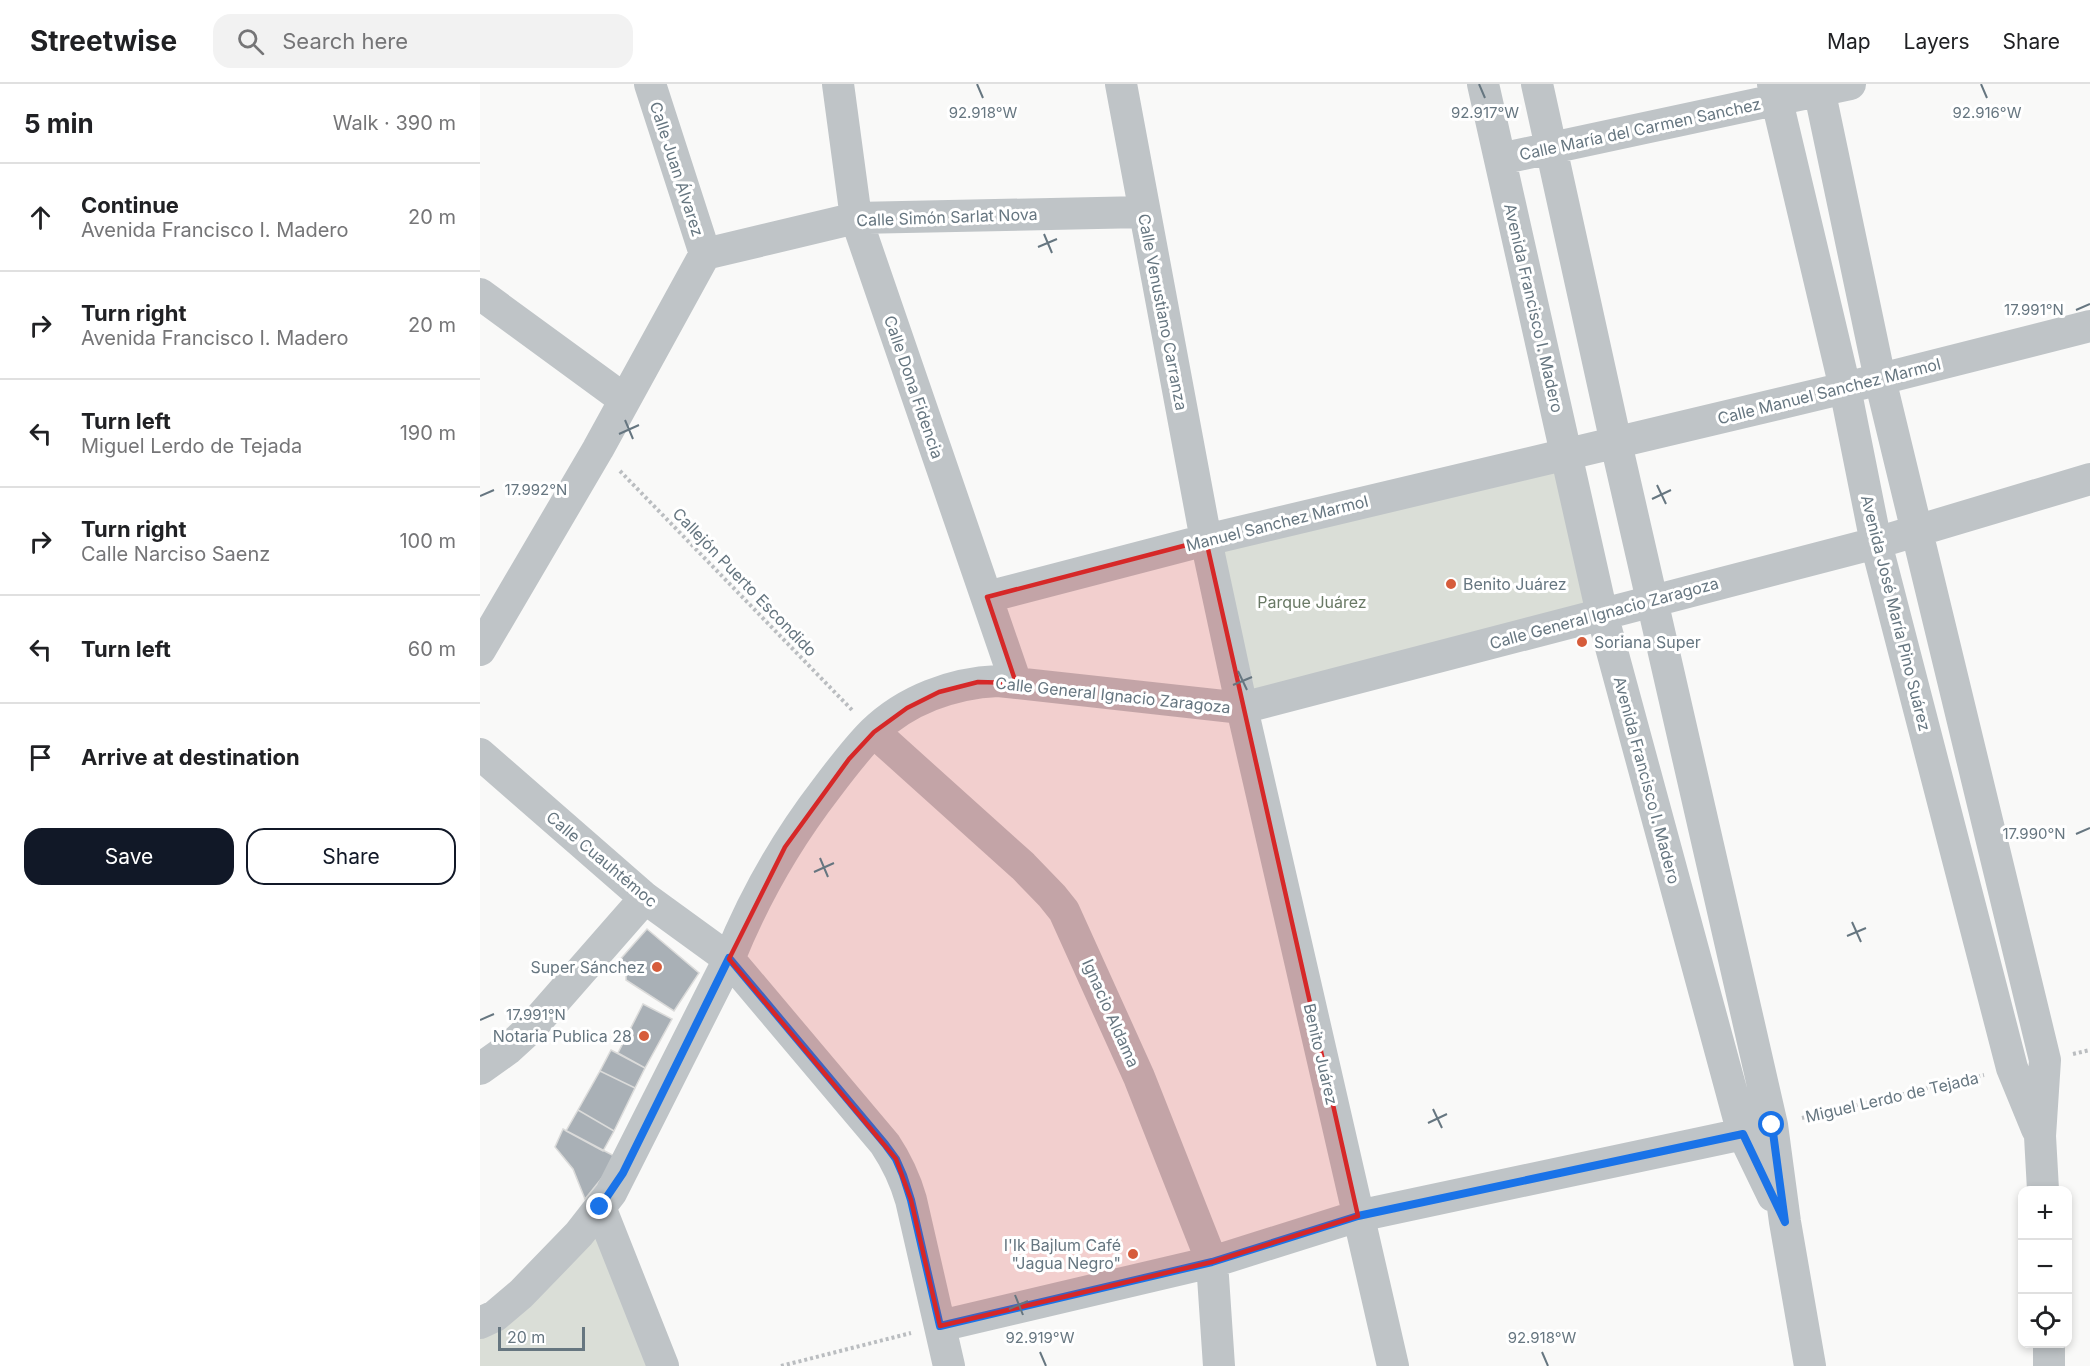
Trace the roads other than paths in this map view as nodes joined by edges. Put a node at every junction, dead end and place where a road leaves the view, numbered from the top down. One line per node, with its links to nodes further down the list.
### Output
1 (650, 84): 13 (street, Calle Juan Álvarez)
2 (838, 84): 12 (street, Calle Dona Fidencia)
3 (1121, 84): 11 (street, Calle Venustiano Carranza)
4 (1483, 84): 10 (street, Avenida Francisco I. Madero)
5 (1537, 84): 9 (street, Avenida Francisco I. Madero)
6 (1850, 84): 7 (street, Calle María del Carmen Sanchez)
7 (1819, 87): 8 (street, Calle María del Carmen Sanchez); 16 (street, Avenida José María Pino Suárez)
8 (1774, 92): 9 (street, Calle María del Carmen Sanchez); 17 (street, Avenida José María Pino Suárez)
9 (1550, 147): 10 (street, Calle María del Carmen Sanchez); 19 (street, Avenida Francisco I. Madero)
10 (1500, 159): 20 (street, Avenida Francisco I. Madero)
11 (1144, 212): 12 (street, Calle Simón Sarlat Nova); 23 (street, Calle Venustiano Carranza)
12 (856, 218): 13 (street, Calle Simón Sarlat Nova); 25 (street, Calle Dona Fidencia)
13 (705, 254): 18 (street)
14 (480, 294): 18 (street)
15 (2090, 326): 16 (street, Calle Manuel Sanchez Marmol)
16 (1880, 379): 17 (street, Calle Manuel Sanchez Marmol); 22 (street, Avenida José María Pino Suárez)
17 (1845, 388): 19 (street, Calle Manuel Sanchez Marmol); 24 (street, Avenida José María Pino Suárez)
18 (625, 400): 28 (street)
19 (1616, 443): 20 (street, Calle Manuel Sanchez Marmol); 26 (street, Avenida Francisco I. Madero)
20 (1567, 454): 23 (street, Manuel Sanchez Marmol); 27 (street, Avenida Francisco I. Madero)
21 (2090, 479): 22 (street, Calle General Ignacio Zaragoza)
22 (1916, 530): 24 (street, Calle General Ignacio Zaragoza); 37 (street, Avenida José María Pino Suárez)
23 (1206, 540): 25 (street, Manuel Sanchez Marmol); 30 (street, Calle Venustiano Carranza)
24 (1876, 543): 26 (street, Calle General Ignacio Zaragoza); 37 (street, Avenida José María Pino Suárez)
25 (987, 597): 29 (street, Calle Dona Fidencia)
26 (1652, 600): 27 (street, Calle General Ignacio Zaragoza); 36 (street, Avenida Francisco I. Madero)
27 (1602, 614): 30 (street, Calle General Ignacio Zaragoza); 36 (street, Avenida Francisco I. Madero)
28 (480, 650)
29 (1016, 683): 30 (street, Calle General Ignacio Zaragoza); 31 (street, Calle General Ignacio Zaragoza)
30 (1242, 708): 40 (street, Benito Juárez)
31 (874, 732): 34 (street, Calle General Ignacio Zaragoza); 43 (street, Ignacio Aldama)
32 (480, 754): 33 (street, Calle Cuauhtémoc)
33 (645, 898): 34 (street, Calle Cuauhtémoc); 35 (street)
34 (729, 958): 39 (street, Calle General Ignacio Zaragoza); 45 (street, Calle Cuauhtémoc)
35 (480, 1069)
36 (1757, 1130): 40 (street); 51 (street, Avenida Francisco I. Madero)
37 (2040, 1136): 38 (street, Avenida José María Pino Suárez)
38 (2043, 1186)
39 (600, 1207): 41 (street, Calle General Ignacio Zaragoza); 47 (street)
40 (1358, 1216): 43 (street); 50 (street, Benito Juárez)
41 (579, 1234): 42 (street); 44 (street, Calle General Ignacio Zaragoza)
42 (527, 1259)
43 (1212, 1262): 45 (street); 49 (street, Ignacio Aldama)
44 (480, 1323)
45 (940, 1326): 48 (street, Calle Cuauhtémoc)
46 (2049, 1348): 52 (street)
47 (663, 1366)
48 (949, 1366)
49 (1219, 1366)
50 (1393, 1366)
51 (1810, 1366)
52 (2049, 1366)

